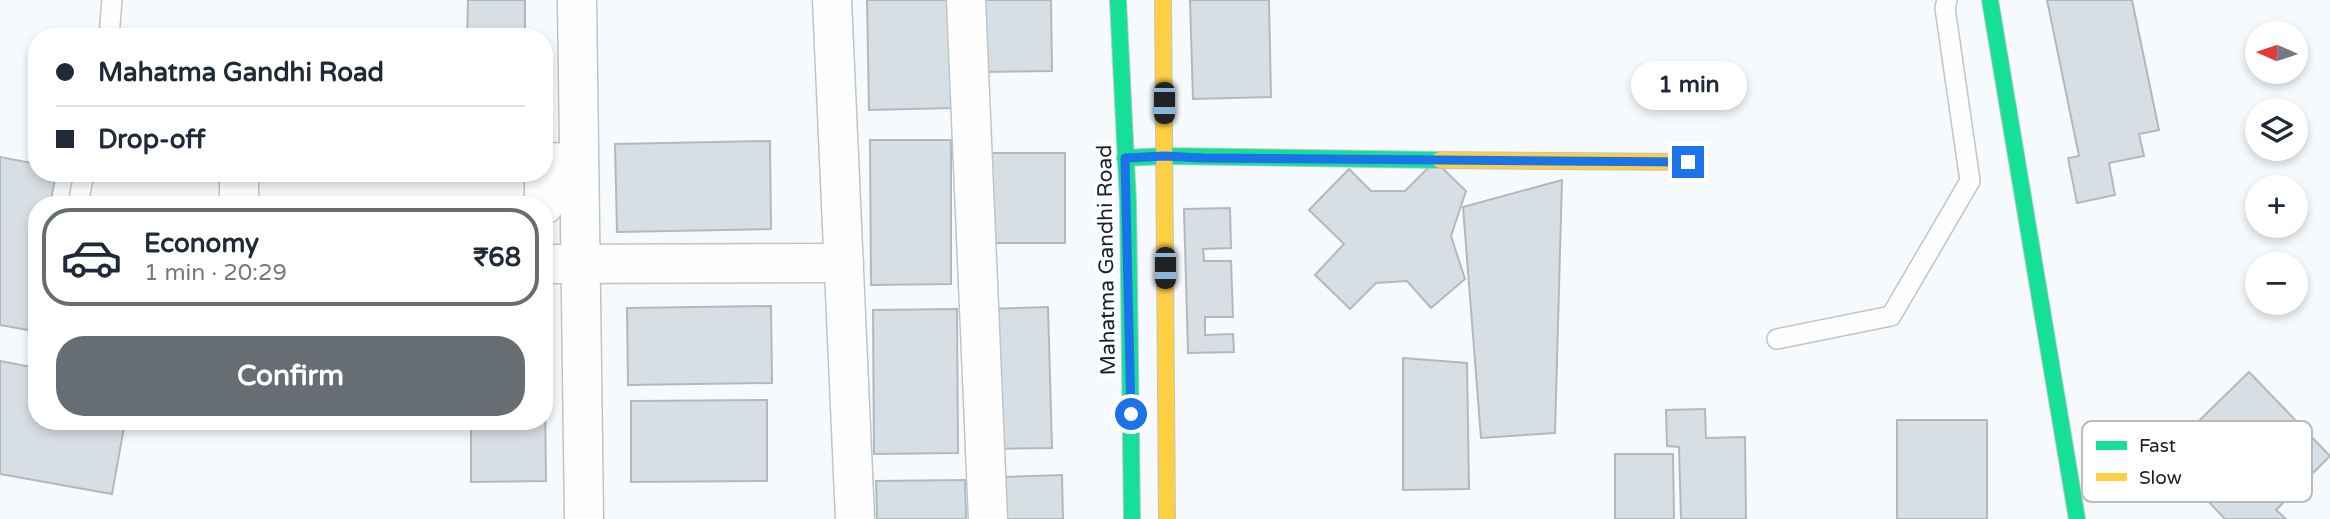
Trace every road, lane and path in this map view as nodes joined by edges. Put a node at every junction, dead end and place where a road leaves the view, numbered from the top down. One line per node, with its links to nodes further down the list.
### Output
1 (112, 0): 9 (lane)
2 (577, 0): 13 (street)
3 (832, 0): 14 (street)
4 (966, 0): 19 (street)
5 (1118, 0): 11 (street, Mahatma Gandhi Road)
6 (1163, 0): 10 (street)
7 (1947, 0): 16 (lane)
8 (1990, 0): 22 (street)
9 (110, 28)
10 (1164, 156): 11 (street); 12 (street); 21 (street)
11 (1125, 158): 20 (street, Mahatma Gandhi Road)
12 (1688, 162)
13 (556, 166): 15 (street)
14 (844, 263): 15 (street); 18 (street)
15 (562, 264): 17 (street)
16 (1777, 339)
17 (584, 519)
18 (855, 519)
19 (988, 519)
20 (1132, 519)
21 (1167, 519)
22 (2077, 519)

